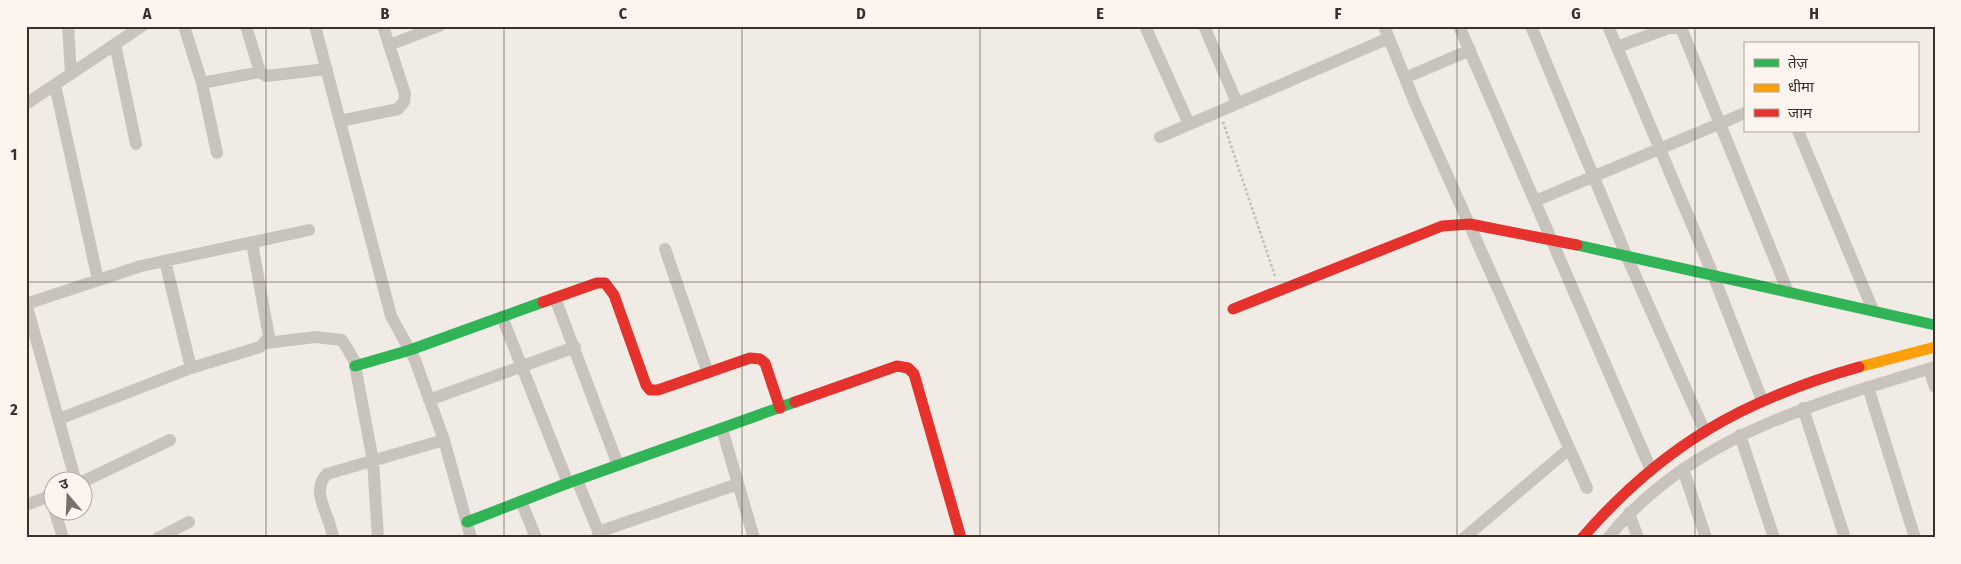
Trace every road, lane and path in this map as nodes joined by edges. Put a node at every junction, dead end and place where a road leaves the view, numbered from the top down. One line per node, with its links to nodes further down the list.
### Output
1 (68, 26): 20 (street)
2 (142, 26): 14 (street)
3 (184, 26): 22 (street)
4 (246, 26): 19 (street)
5 (316, 26): 18 (street)
6 (383, 26): 15 (street)
7 (439, 26): 15 (street)
8 (1145, 26): 29 (street)
9 (1204, 26): 25 (street)
10 (1459, 26): 17 (street)
11 (1531, 26): 36 (street)
12 (1608, 26): 16 (street)
13 (1386, 32): 21 (street); 25 (street)
14 (115, 44): 20 (street); 33 (street)
15 (389, 45): 28 (street)
16 (1617, 47): 30 (street); 34 (street)
17 (1470, 50): 21 (street); 37 (street)
18 (326, 69): 19 (street); 28 (street)
19 (260, 72): 22 (street)
20 (71, 74): 23 (street)
21 (1405, 78): 38 (street)
22 (202, 83): 35 (street)
23 (55, 85): 24 (street); 46 (street)
24 (26, 104)
25 (1237, 104): 26 (street)
26 (1219, 111): 29 (street); 47 (path)
27 (1744, 113): 30 (street)
28 (340, 121): 59 (street)
29 (1189, 124): 32 (street)
30 (1720, 124): 34 (street); 48 (street)
31 (1798, 132): 52 (street)
32 (1160, 137)
33 (136, 144)
34 (1660, 149): 36 (street); 45 (street)
35 (217, 153)
36 (1594, 177): 37 (street); 43 (street)
37 (1535, 201): 40 (street)
38 (1470, 224): 40 (street); 47 (street); 77 (street)
39 (309, 230): 41 (street)
40 (1551, 239): 43 (street); 81 (street)
41 (252, 243): 44 (street); 56 (street)
42 (665, 249): 64 (street)
43 (1627, 257): 45 (street); 73 (street)
44 (165, 261): 46 (street); 62 (street)
45 (1714, 277): 48 (street); 68 (street)
46 (98, 280): 50 (street)
47 (1280, 290): 51 (street)
48 (1788, 292): 52 (street)
49 (555, 298): 53 (street); 57 (street); 64 (street)
50 (26, 303): 55 (street)
51 (1233, 309)
52 (1873, 310): 54 (street)
53 (502, 317): 59 (street); 61 (street)
54 (1935, 326)
55 (31, 340): 71 (street)
56 (266, 343): 60 (street); 62 (street)
57 (575, 347): 61 (street); 79 (street)
58 (1935, 347): 68 (street)
59 (410, 350): 60 (street); 67 (street)
60 (356, 366): 78 (street)
61 (522, 366): 67 (street); 84 (street)
62 (191, 368): 71 (street)
63 (1932, 368): 65 (street); 66 (street)
64 (708, 373): 69 (street)
65 (1868, 387): 70 (street); 110 (street)
66 (1935, 387)
67 (429, 400): 76 (street)
68 (1762, 400): 73 (street)
69 (780, 408): 72 (street); 102 (street)
70 (1802, 408): 74 (street); 109 (street)
71 (59, 419): 82 (street)
72 (722, 429): 79 (street); 85 (street)
73 (1705, 432): 81 (street)
74 (1740, 435): 80 (street); 108 (street)
75 (170, 440): 83 (street)
76 (444, 440): 78 (street); 93 (street)
77 (1569, 448): 86 (street); 103 (street)
78 (373, 461): 97 (street); 98 (street)
79 (618, 465): 84 (street)
80 (1683, 469): 90 (street); 107 (street)
81 (1651, 470): 104 (street)
82 (73, 472)
83 (92, 477)
84 (572, 481): 88 (street); 94 (street)
85 (738, 484): 94 (street); 101 (street)
86 (1586, 488)
87 (42, 501): 89 (street)
88 (521, 501): 93 (street); 100 (street)
89 (26, 505)
90 (1629, 513): 105 (street); 106 (street)
91 (58, 522): 95 (street)
92 (189, 522): 96 (street)
93 (467, 522): 99 (street)
94 (599, 535)
95 (63, 538)
96 (158, 538)
97 (333, 538)
98 (378, 538)
99 (472, 538)
100 (536, 538)
101 (754, 538)
102 (961, 538)
103 (1464, 538)
104 (1582, 538)
105 (1608, 538)
106 (1638, 538)
107 (1706, 538)
108 (1774, 538)
109 (1845, 538)
110 (1915, 538)

